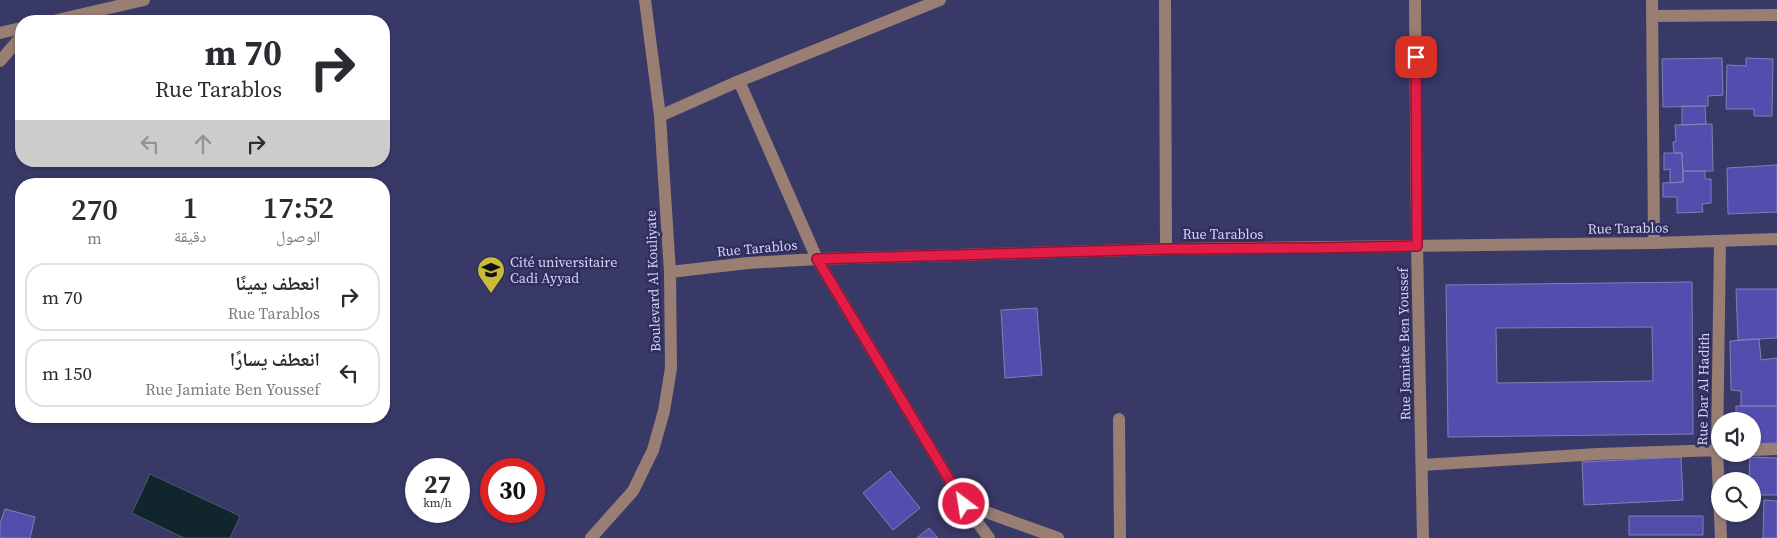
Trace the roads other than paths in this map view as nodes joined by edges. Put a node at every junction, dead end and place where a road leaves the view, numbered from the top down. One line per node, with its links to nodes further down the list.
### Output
1 (144, 0): 7 (street)
2 (645, 0): 15 (street, Boulevard Al Kouliyate)
3 (940, 0): 14 (street)
4 (1165, 0): 20 (street)
5 (1415, 0): 19 (street, Rue Jamiate Ben Youssef)
6 (1652, 0): 9 (street)
7 (79, 15)
8 (1777, 15): 9 (street)
9 (1652, 16): 18 (street)
10 (15, 29): 11 (street)
11 (0, 33)
12 (15, 44): 13 (street)
13 (0, 61)
14 (739, 81): 15 (street); 21 (street)
15 (660, 116): 22 (street, Boulevard Al Kouliyate)
16 (1777, 239): 17 (street, Rue Tarablos)
17 (1720, 241): 18 (street, Rue Tarablos); 23 (street, Rue Dar Al Hadith)
18 (1654, 243): 19 (street, Rue Tarablos)
19 (1417, 246): 20 (street, Rue Tarablos); 29 (street, Rue Jamiate Ben Youssef)
20 (1166, 249): 21 (street, Rue Tarablos)
21 (817, 259): 22 (street, Rue Tarablos); 30 (street)
22 (670, 272): 31 (street, Boulevard Al Kouliyate)
23 (1718, 412)
24 (1119, 419): 34 (street)
25 (1777, 449): 27 (street)
26 (1711, 450): 29 (street)
27 (1761, 450)
28 (1718, 462): 36 (street, Rue Dar Al Hadith)
29 (1422, 465): 35 (street, Rue Jamiate Ben Youssef)
30 (964, 504): 32 (street); 33 (street)
31 (590, 538)
32 (989, 538)
33 (1058, 538)
34 (1120, 538)
35 (1423, 538)
36 (1721, 538)

